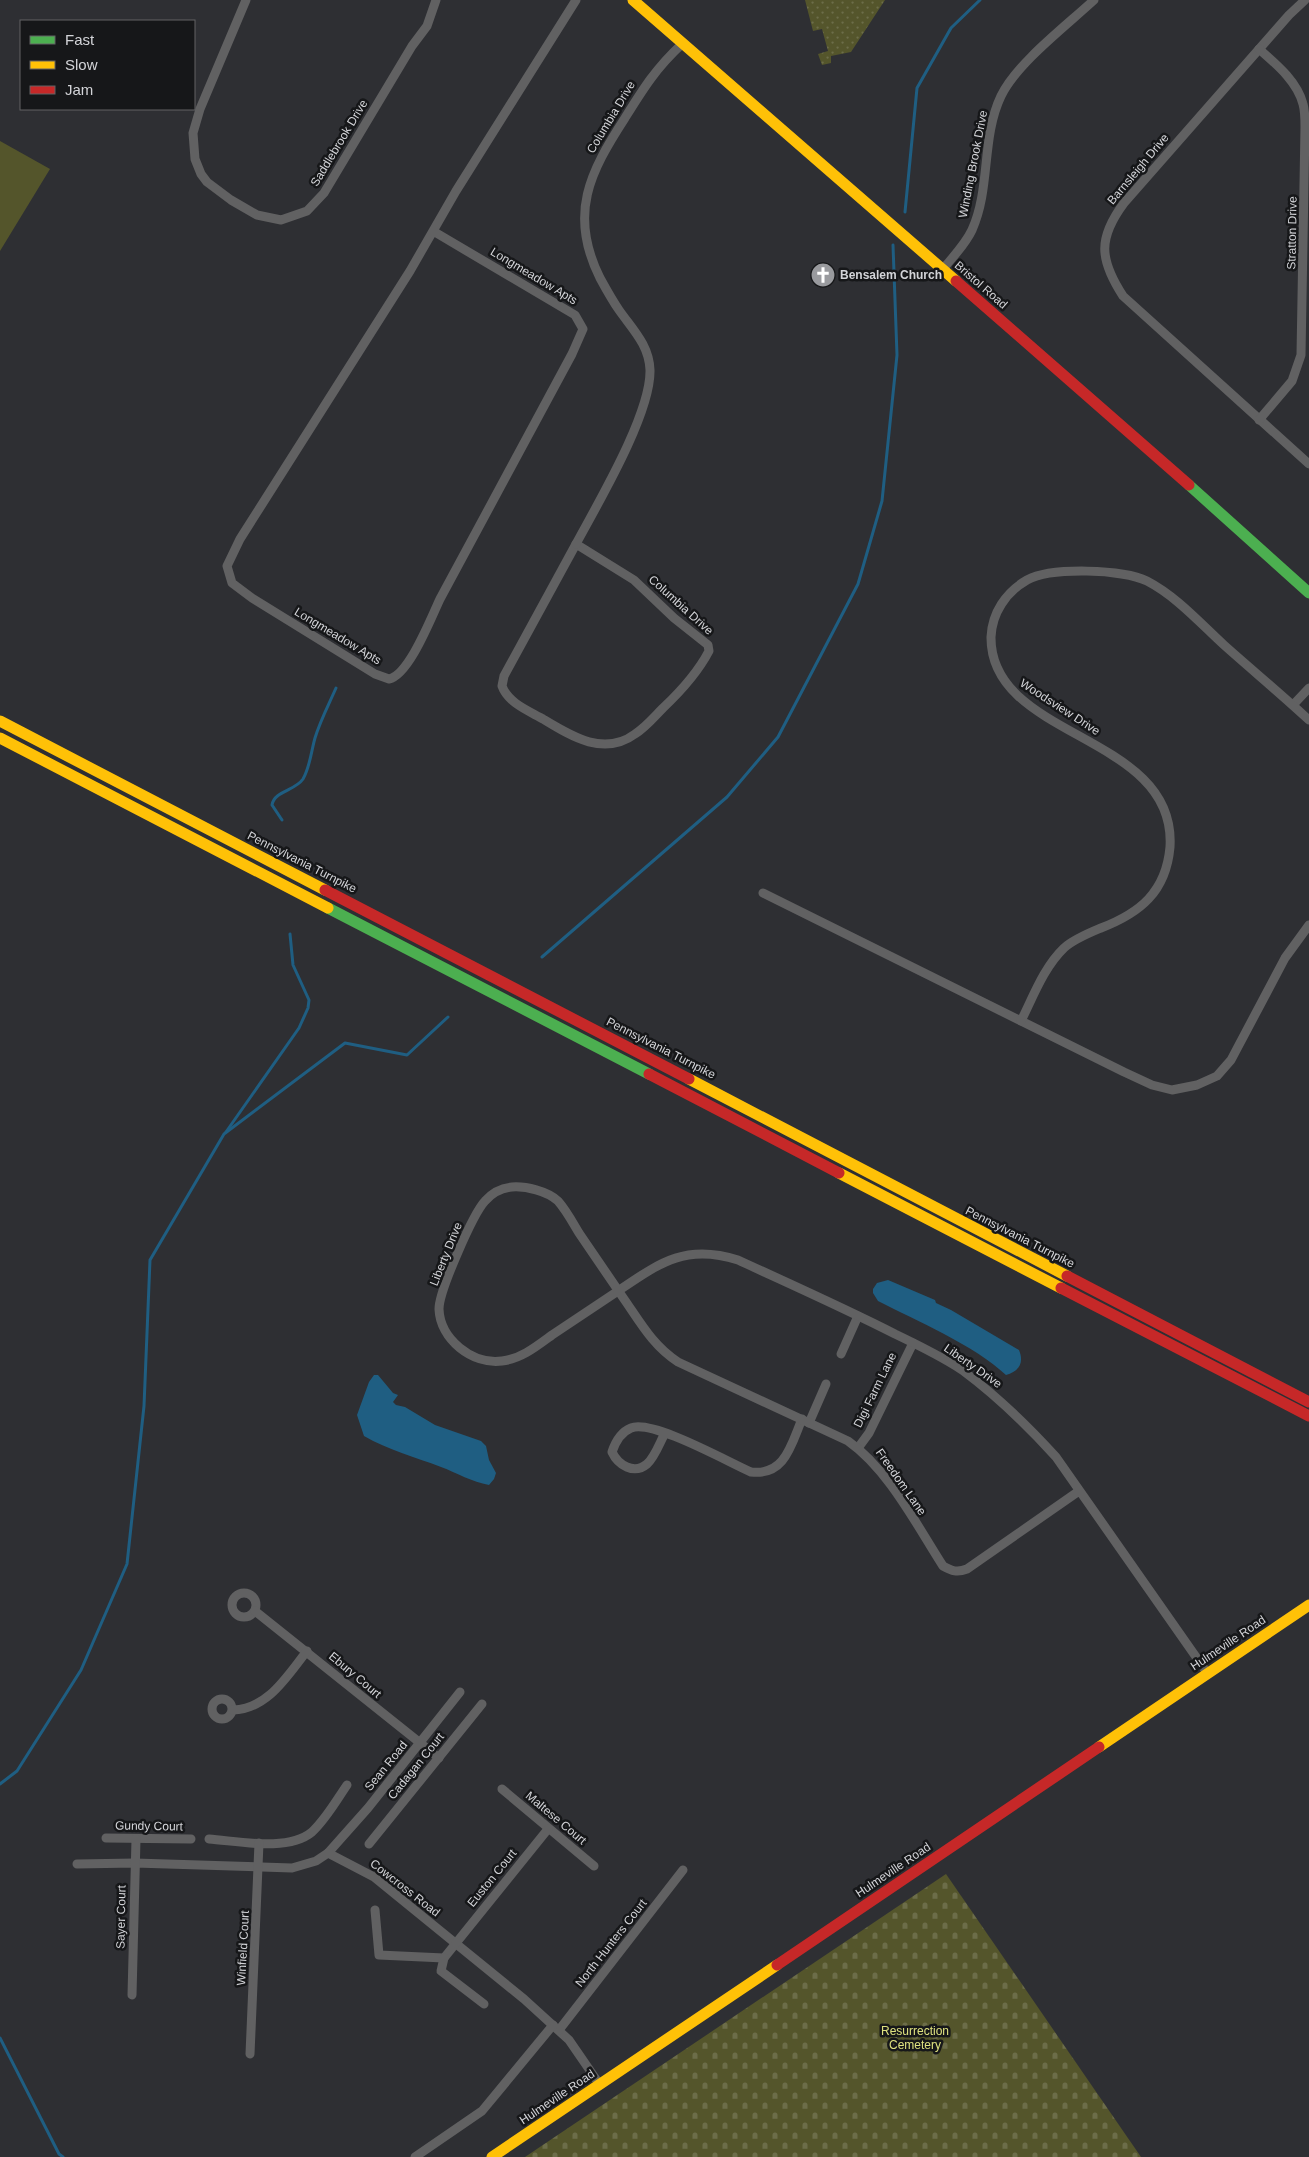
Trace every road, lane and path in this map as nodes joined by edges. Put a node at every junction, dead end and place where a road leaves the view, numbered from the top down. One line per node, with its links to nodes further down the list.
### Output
1 (246, 0): 2 (street, Saddlebrook Drive)
2 (436, 0)
3 (576, 0): 9 (street, Longmeadow Apts)
4 (633, 0): 7 (main road, Bristol Road)
5 (1094, 0): 10 (street, Winding Brook Drive)
6 (1305, 0): 8 (street, Barnsleigh Drive)
7 (682, 44): 10 (main road, Bristol Road); 13 (street, Columbia Drive)
8 (1259, 49): 11 (street, Stratton Drive); 11 (street, Barnsleigh Drive)
9 (433, 231): 9 (street, Longmeadow Apts)
10 (942, 270): 14 (main road, Bristol Road)
11 (1260, 420): 12 (street, Barnsleigh Drive)
12 (1309, 464)
13 (576, 544): 13 (street, Columbia Drive)
14 (1309, 593)
15 (1309, 688): 16 (street)
16 (1293, 705): 17 (street, Woodsview Drive); 22 (street, Woodsview Drive)
17 (1307, 713)
18 (0, 721): 28 (main road, Pennsylvania Turnpike)
19 (0, 738): 29 (main road, Pennsylvania Turnpike)
20 (763, 893): 22 (street)
21 (1309, 925): 22 (street)
22 (1021, 1021)
23 (619, 1290): 23 (street, Liberty Drive); 24 (street, Liberty Drive); 30 (street, Freedom Lane)
24 (858, 1316): 25 (street, Liberty Drive); 26 (street)
25 (913, 1343): 32 (street, Digi Farm Lane); 33 (street, Liberty Drive)
26 (841, 1354)
27 (826, 1384): 30 (street)
28 (1309, 1402)
29 (1309, 1416)
30 (805, 1421): 31 (street); 32 (street, Freedom Lane)
31 (666, 1433): 31 (street)
32 (858, 1448): 33 (street, Freedom Lane)
33 (1079, 1491): 37 (street, Liberty Drive)
34 (1309, 1605): 37 (main road, Hulmeville Road)
35 (255, 1611): 36 (street, Ebury Court)
36 (307, 1651): 40 (street); 41 (street, Ebury Court)
37 (1208, 1674): 65 (main road, Hulmeville Road)
38 (460, 1692): 41 (street, Sean Road)
39 (482, 1704): 42 (street, Cadagan Court)
40 (233, 1710)
41 (420, 1743): 42 (street, Ebury Court); 52 (street, Sean Road)
42 (439, 1758): 51 (street, Cadagan Court)
43 (347, 1785): 50 (street)
44 (502, 1789): 45 (street, Maltese Court)
45 (548, 1829): 55 (street, Maltese Court); 59 (street, Euston Court)
46 (106, 1838): 47 (street, Gundy Court)
47 (136, 1839): 48 (street, Gundy Court); 53 (street, Sayer Court)
48 (191, 1839)
49 (209, 1839): 50 (street)
50 (258, 1843): 56 (street, Winfield Court)
51 (369, 1844)
52 (328, 1853): 56 (street); 59 (street, Cowcross Road)
53 (135, 1863): 54 (street); 56 (street); 61 (street, Sayer Court)
54 (77, 1864)
55 (594, 1866)
56 (259, 1868): 64 (street, Winfield Court)
57 (682, 1870): 63 (street, North Hunters Court)
58 (375, 1910): 60 (street)
59 (455, 1944): 60 (street); 63 (street, Cowcross Road)
60 (444, 1958): 62 (street)
61 (132, 1995)
62 (484, 2004)
63 (556, 2027): 65 (street, Cowcross Road); 66 (street, North Hunters Court)
64 (250, 2054)
65 (600, 2085): 67 (main road, Hulmeville Road)
66 (415, 2157)
67 (492, 2157)

